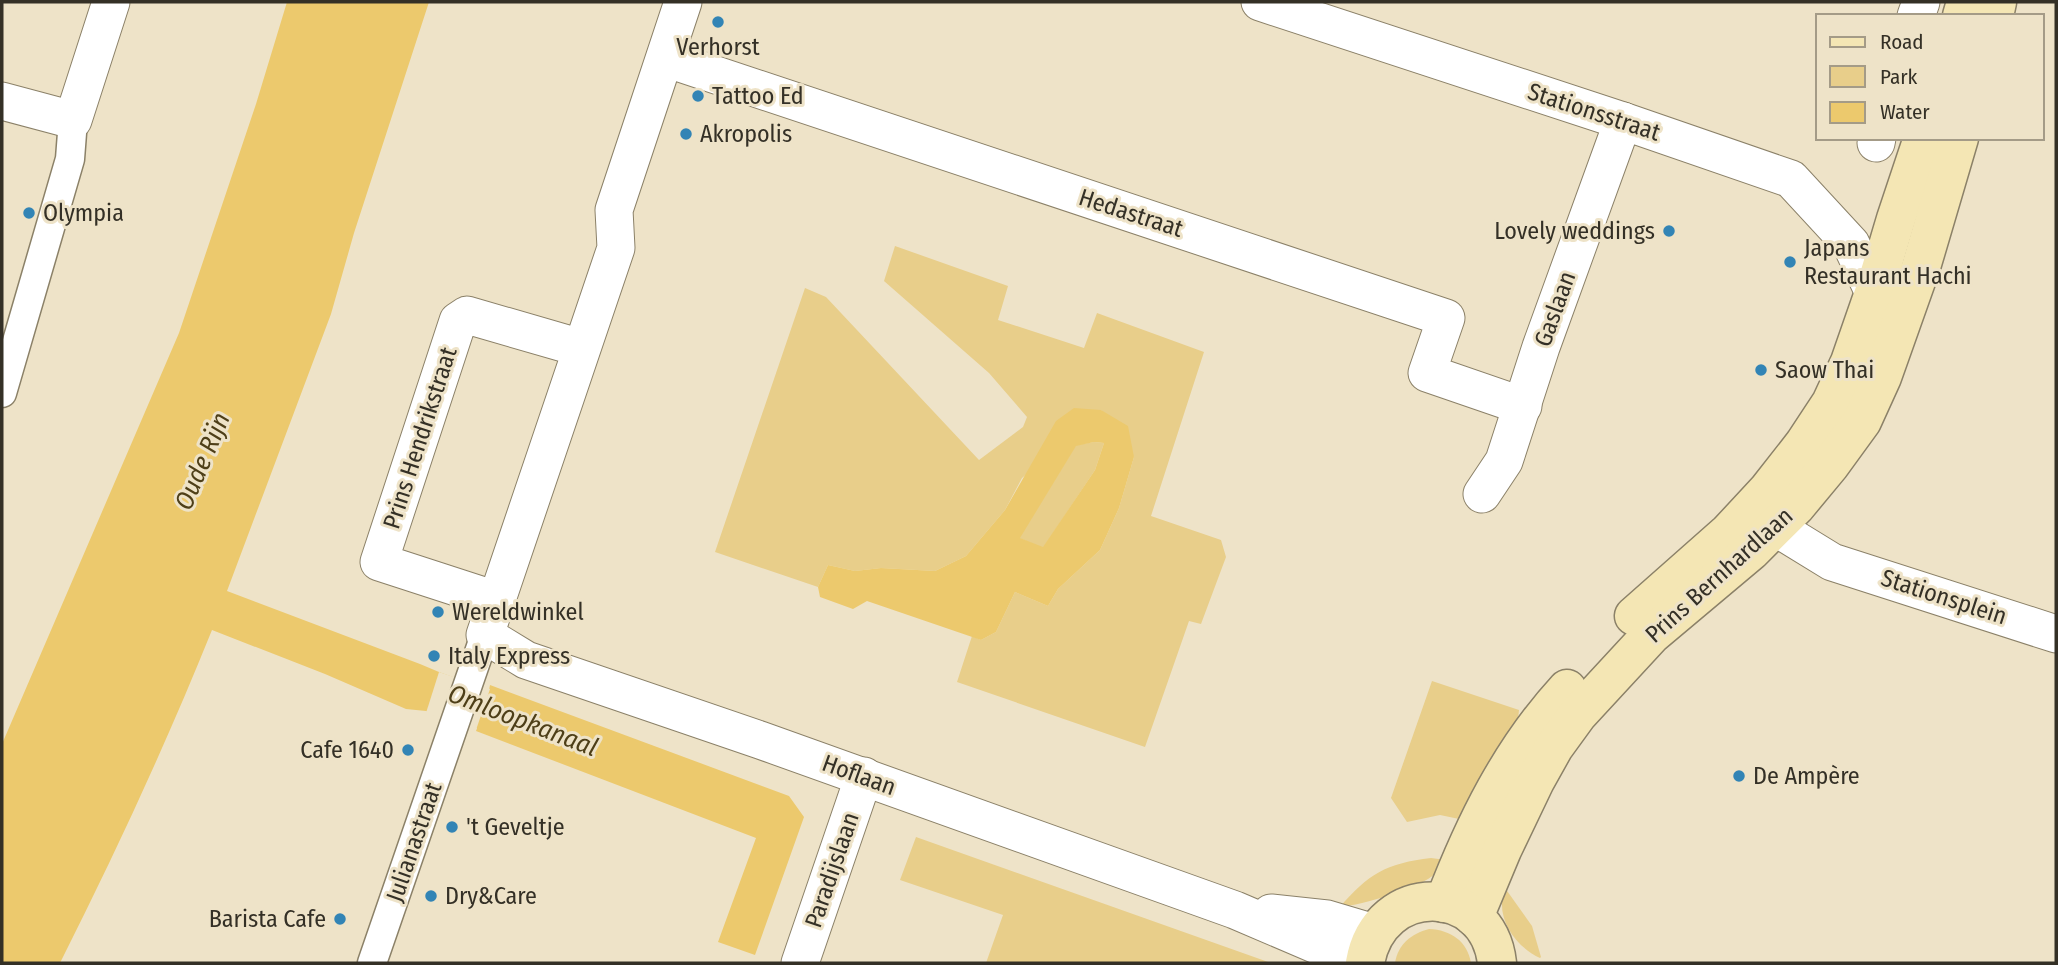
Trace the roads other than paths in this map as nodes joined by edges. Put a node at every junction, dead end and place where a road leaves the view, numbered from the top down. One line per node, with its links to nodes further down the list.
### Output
1 (111, 2): 6 (street)
2 (683, 2): 4 (street)
3 (1259, 2): 7 (street, Stationsstraat)
4 (665, 58): 11 (street); 13 (street, Hedastraat)
5 (2, 101): 6 (street)
6 (73, 120): 12 (street)
7 (1623, 121): 10 (street, Stationsstraat); 13 (street, Gaslaan)
8 (1922, 140): 10 (main road, Prins Bernhardlaan)
9 (1958, 140): 15 (main road, Prins Bernhardlaan)
10 (1874, 293): 15 (main road, Prins Bernhardlaan)
11 (581, 348): 16 (street); 16 (street, Prins Hendrikstraat)
12 (2, 393)
13 (1523, 406): 14 (street, Gaslaan)
14 (1482, 494)
15 (1763, 518): 17 (street, Stationsplein); 20 (main road, Prins Bernhardlaan)
16 (496, 600): 18 (street)
17 (2056, 634)
18 (485, 635): 19 (street, Hoflaan); 22 (street, Julianastraat)
19 (864, 776): 21 (street, Hoflaan); 23 (street, Paradijslaan)
20 (1459, 910): 21 (main road); 24 (main road)
21 (1366, 953)
22 (372, 963)
23 (800, 963)
24 (1497, 963)

